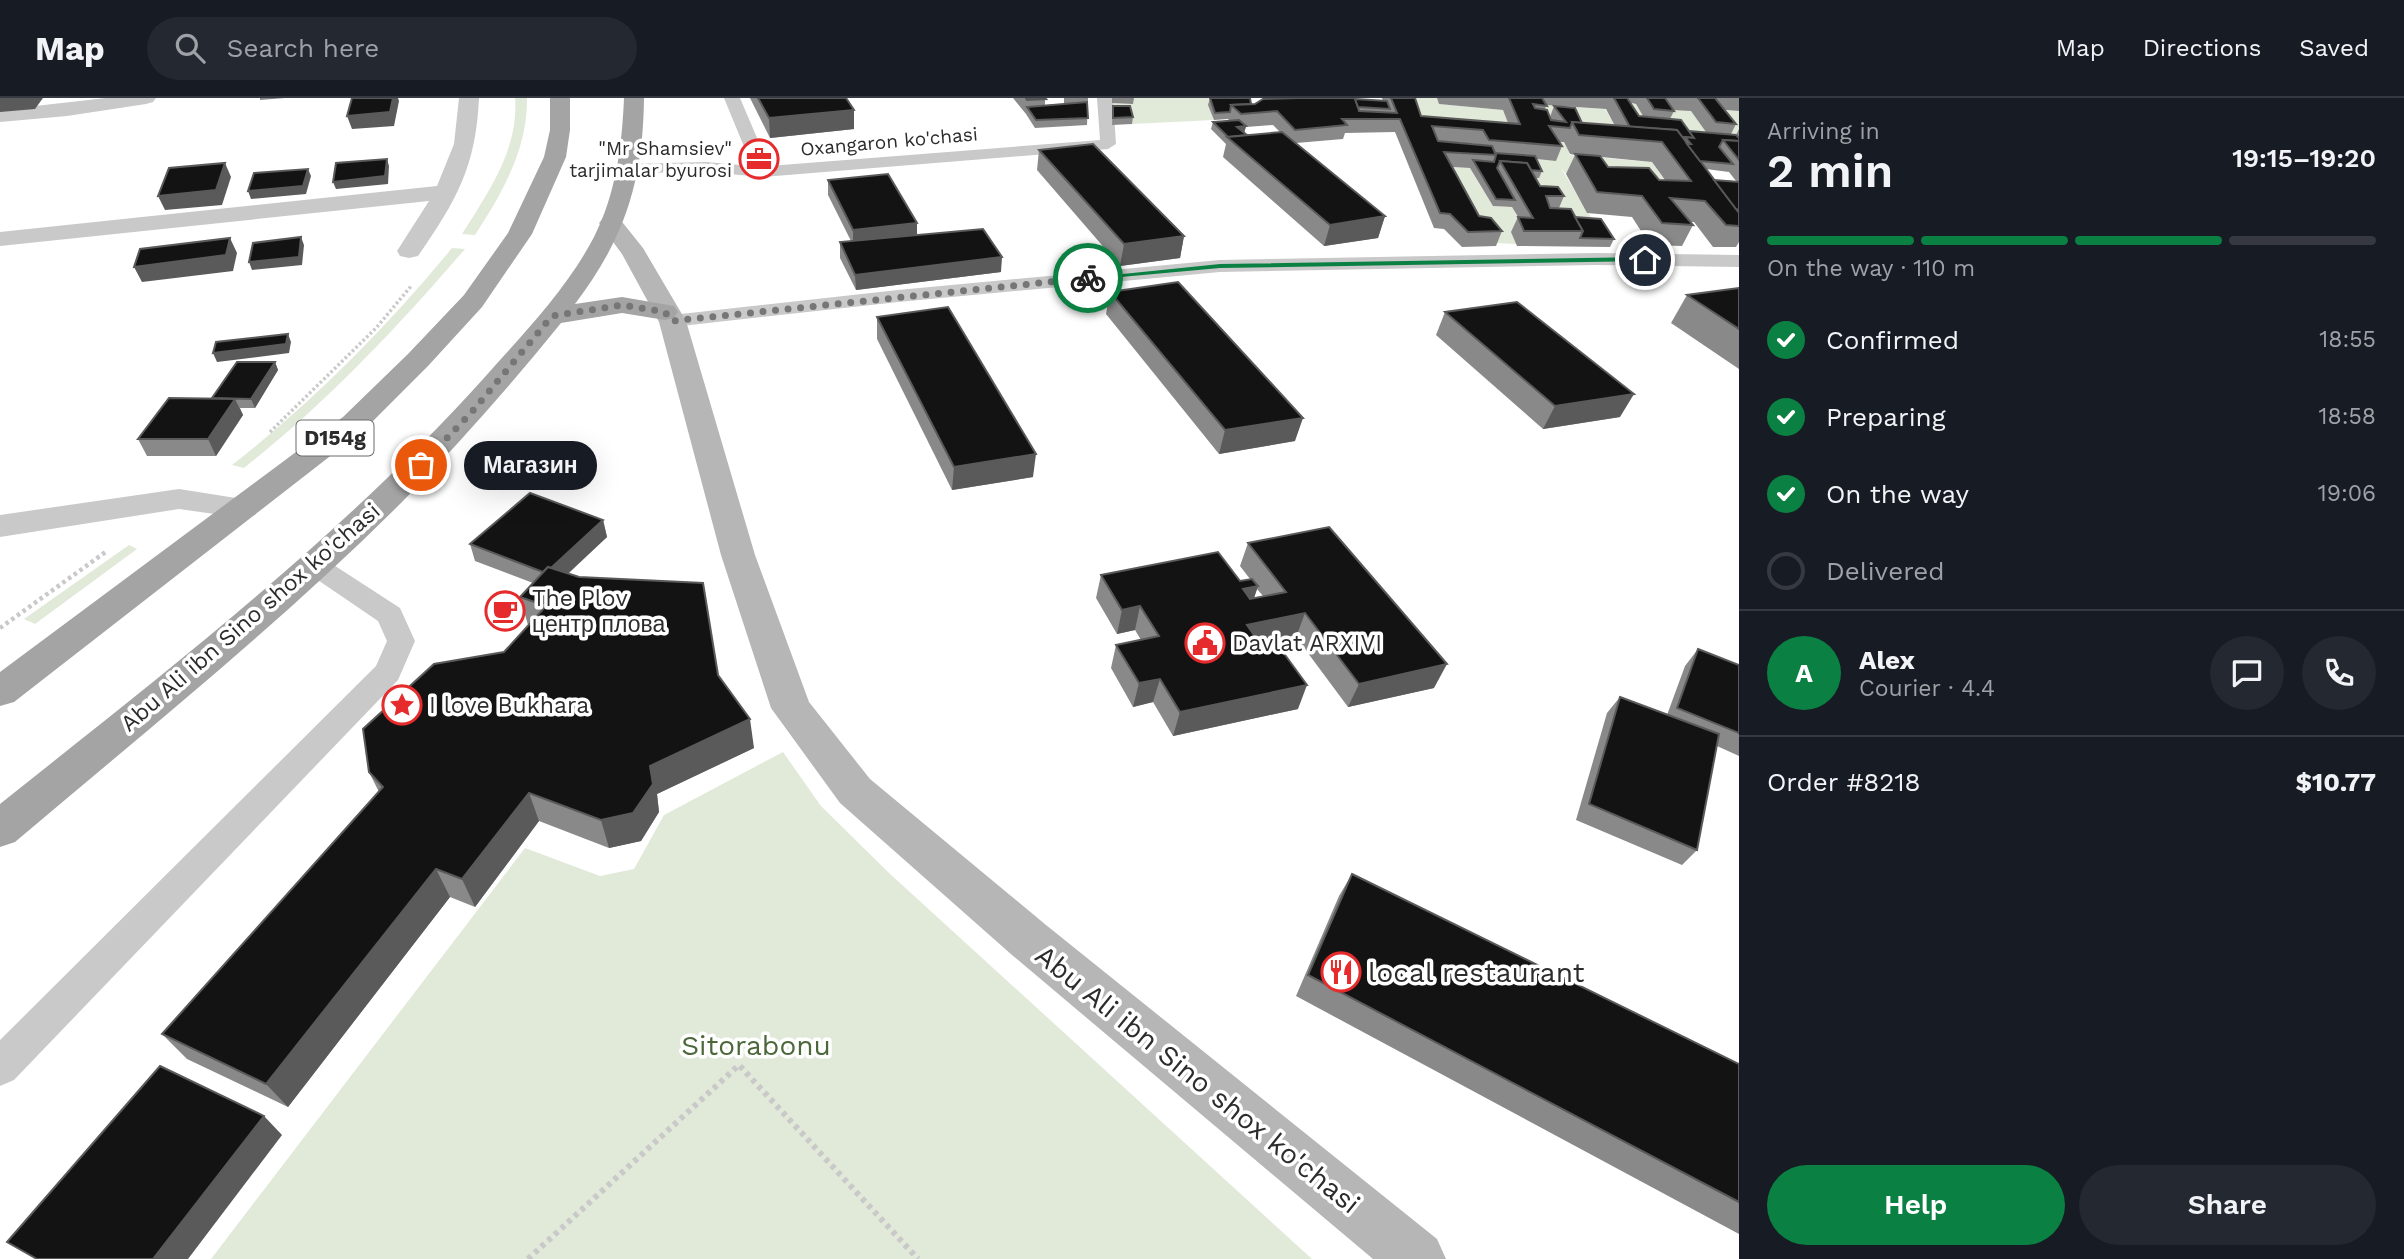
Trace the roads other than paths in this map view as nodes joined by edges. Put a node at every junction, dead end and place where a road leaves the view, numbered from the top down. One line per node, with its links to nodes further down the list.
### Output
1 (146, 98): 7 (street)
2 (469, 98): 10 (street)
3 (560, 98): 19 (main road, D154g)
4 (634, 98): 8 (main road, Abu Ali ibn Sino shox ko'chasi)
5 (732, 98): 9 (lane)
6 (1105, 98): 9 (lane, Oxangaron ko'chasi)
7 (0, 116)
8 (628, 169): 9 (lane, Oxangaron ko'chasi); 12 (main road, Abu Ali ibn Sino shox ko'chasi)
9 (764, 172)
10 (447, 192): 11 (street); 13 (street)
11 (431, 216): 14 (street); 15 (street)
12 (611, 223): 17 (main road, Abu Ali ibn Sino shox ko'chasi); 18 (main road)
13 (0, 239)
14 (190, 243)
15 (409, 251)
16 (1739, 261): 18 (lane)
17 (552, 316): 18 (main road); 21 (main road, Abu Ali ibn Sino shox ko'chasi)
18 (669, 316): 25 (main road, Abu Ali ibn Sino shox ko'chasi)
19 (243, 508): 20 (street); 22 (main road, D154g)
20 (0, 526)
21 (316, 566): 23 (main road, Abu Ali ibn Sino shox ko'chasi); 24 (lane)
22 (0, 692)
23 (0, 829)
24 (0, 1067)
25 (1417, 1259)

